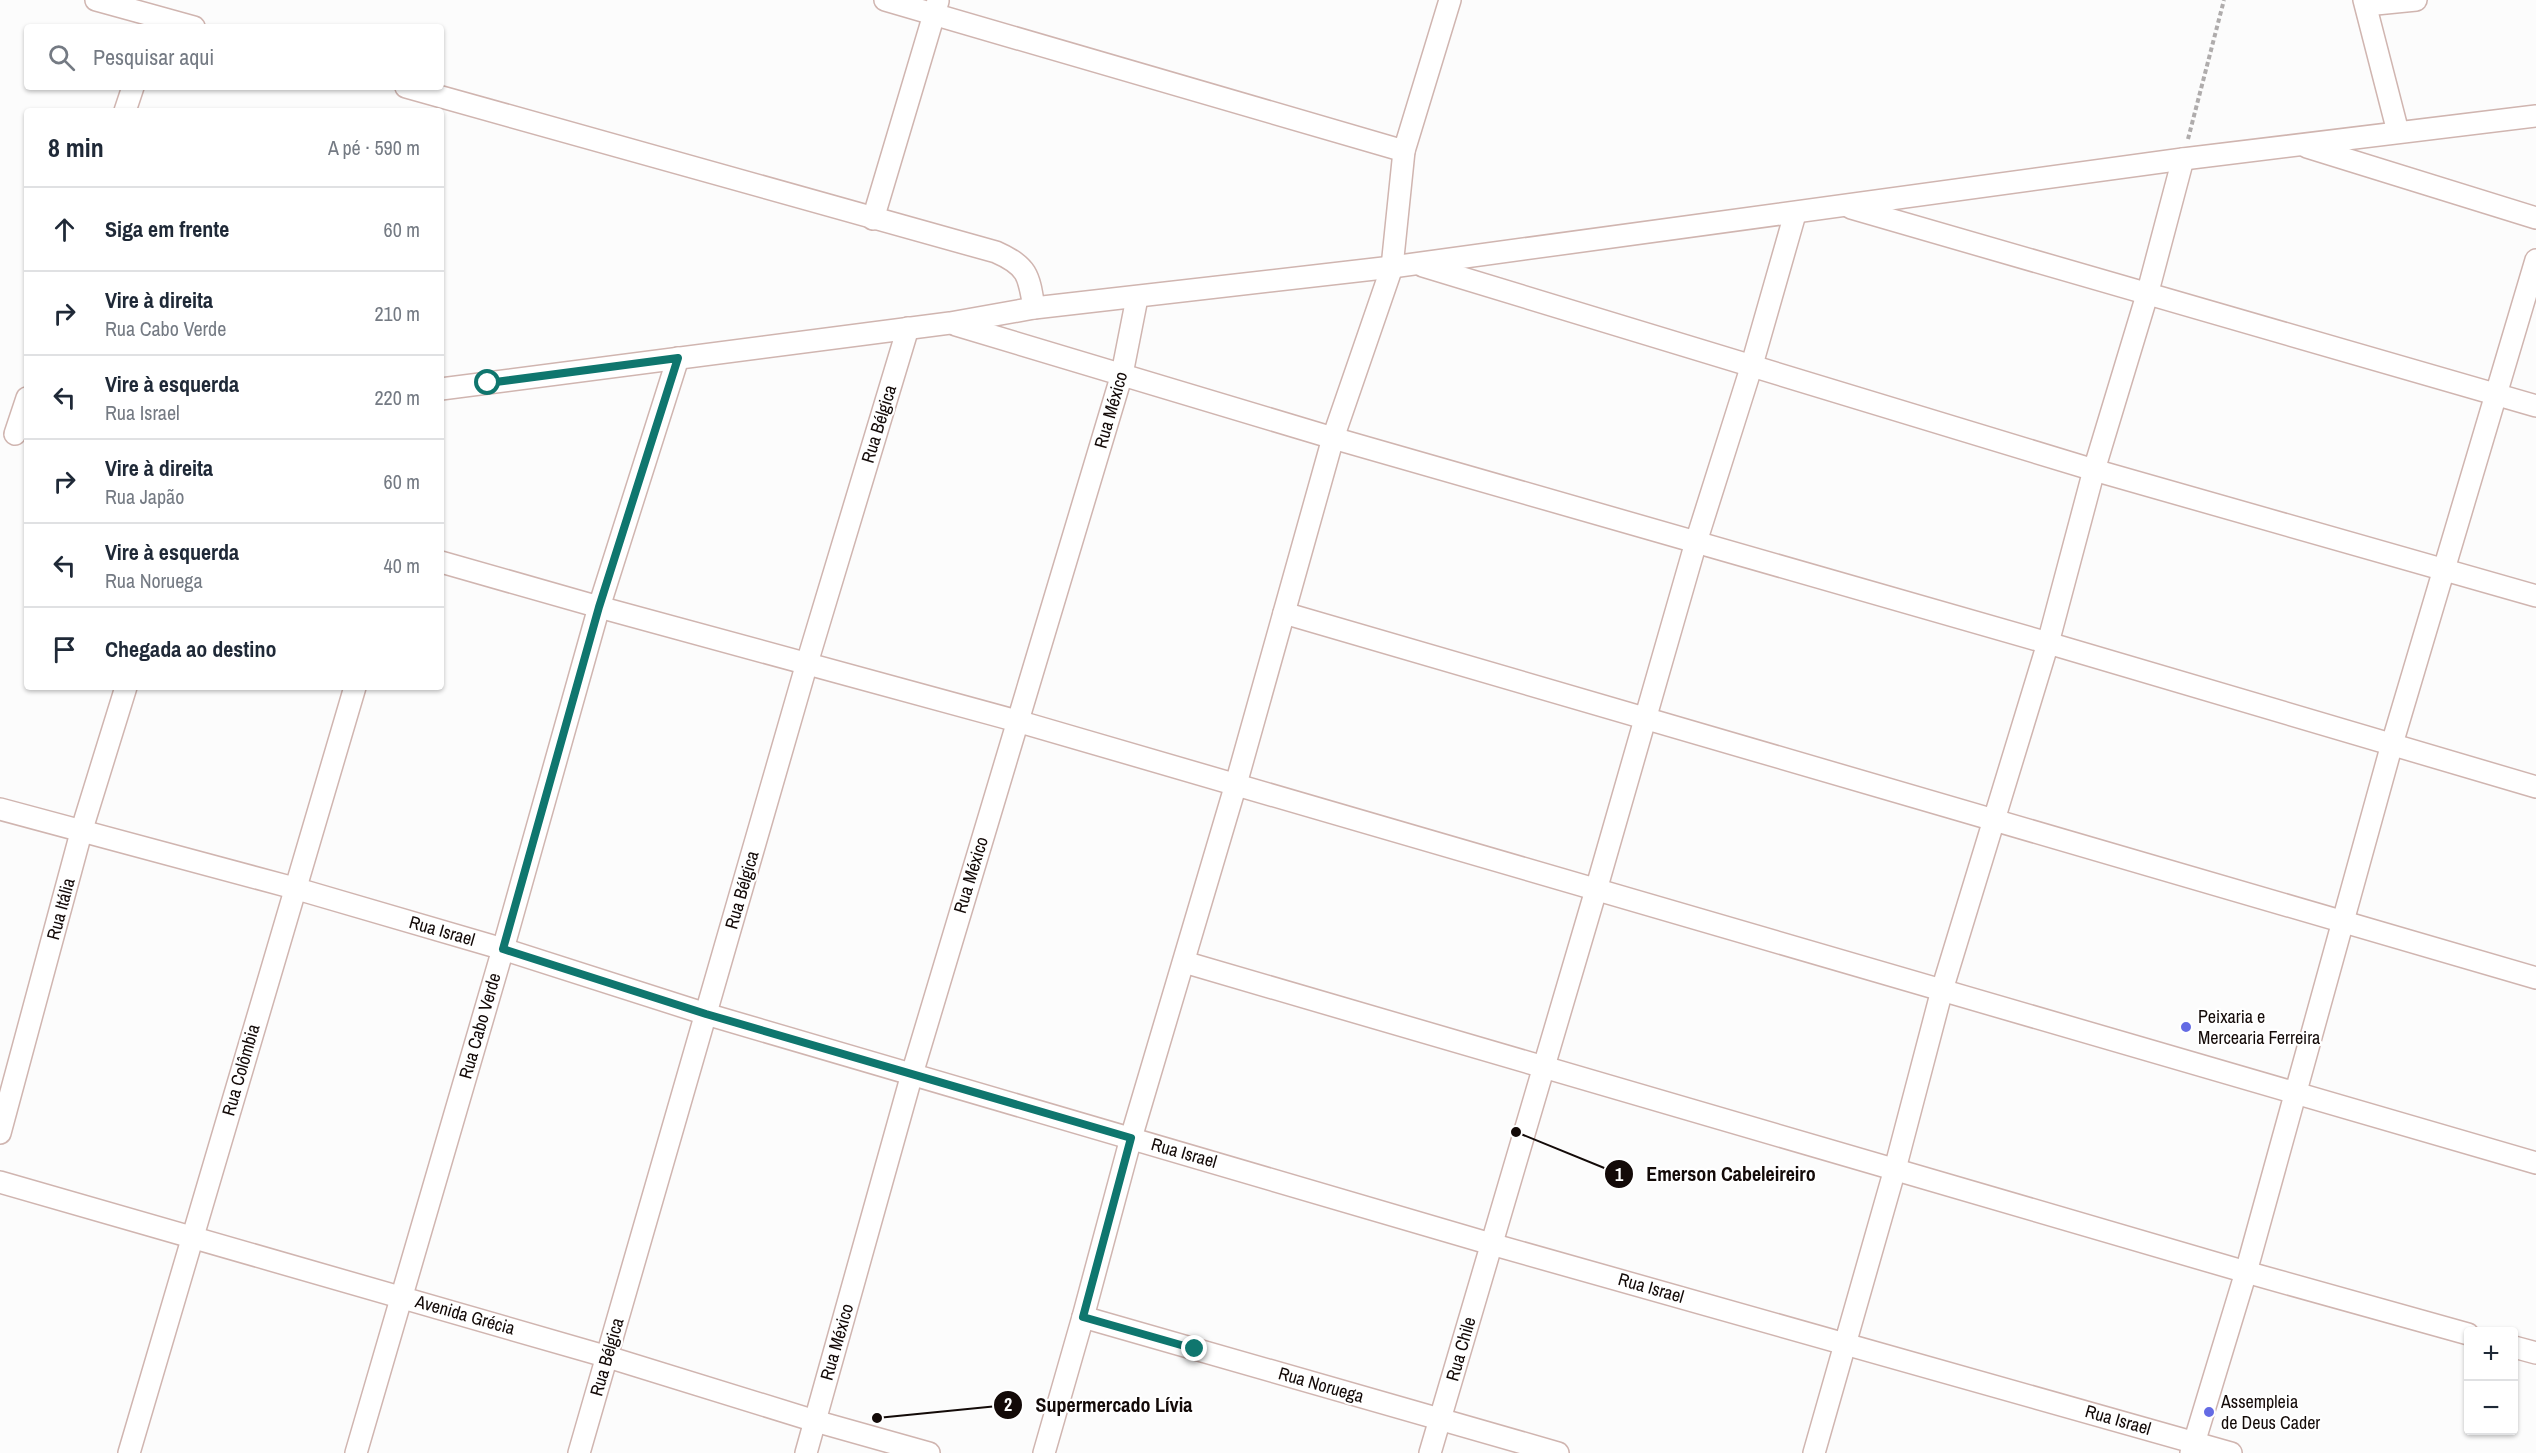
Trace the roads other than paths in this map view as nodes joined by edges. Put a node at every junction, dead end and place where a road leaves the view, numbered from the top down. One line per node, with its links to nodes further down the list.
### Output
1 (96, 0): 7 (street)
2 (885, 0): 6 (street)
3 (1450, 0): 15 (street)
4 (2416, 0): 5 (street)
5 (2365, 3): 13 (street)
6 (936, 7): 15 (street); 20 (street)
7 (158, 14): 8 (street)
8 (186, 24)
9 (132, 90): 11 (street)
10 (417, 90): 20 (street)
11 (126, 108)
12 (2536, 116): 13 (street)
13 (2398, 132): 14 (street)
14 (2301, 145): 16 (street); 19 (street)
15 (1404, 151): 23 (street)
16 (2183, 159): 17 (street); 24 (street)
17 (1842, 205): 18 (street); 24 (street)
18 (1795, 214): 22 (street); 30 (street, Rua Chile)
19 (2536, 218)
20 (873, 219): 26 (street)
21 (2536, 260): 33 (street)
22 (1416, 264): 23 (street); 30 (street)
23 (1392, 267): 25 (street); 37 (street)
24 (2146, 295): 33 (street); 38 (street)
25 (1137, 298): 26 (street); 31 (street, Rua México)
26 (1034, 308): 27 (street)
27 (950, 323): 28 (street); 31 (street)
28 (908, 328): 29 (street); 46 (street, Rua Bélgica)
29 (678, 358): 32 (street); 43 (street, Rua Cabo Verde)
30 (1751, 368): 38 (street); 39 (street, Rua Chile)
31 (1122, 374): 37 (street); 50 (street, Rua México)
32 (444, 389)
33 (2496, 394): 35 (street); 41 (street)
34 (24, 406): 36 (street)
35 (2536, 406)
36 (14, 434)
37 (1333, 438): 39 (street); 44 (street)
38 (2094, 470): 41 (street); 45 (street)
39 (1696, 542): 45 (street); 49 (street, Rua Chile)
40 (444, 563): 43 (street)
41 (2446, 570): 42 (street); 51 (street)
42 (2536, 596)
43 (599, 607): 46 (street); 60 (street, Rua Cabo Verde)
44 (1284, 613): 49 (street); 52 (street)
45 (2048, 643): 51 (street); 55 (street)
46 (807, 663): 50 (street); 64 (street, Rua Bélgica)
47 (125, 690): 56 (street, Rua Itália)
48 (354, 690): 57 (street, Rua Colômbia)
49 (1645, 719): 55 (street); 58 (street, Rua Chile)
50 (1017, 721): 52 (street); 66 (street, Rua México)
51 (2392, 744): 53 (street); 59 (street)
52 (1236, 784): 58 (street); 61 (street)
53 (2536, 787)
54 (0, 809): 56 (street, Rua Israel)
55 (1994, 819): 59 (street); 63 (street)
56 (82, 829): 57 (street, Rua Israel); 68 (street, Rua Itália)
57 (294, 888): 60 (street, Rua Israel); 73 (street, Rua Colômbia)
58 (1596, 890): 63 (street); 65 (street, Rua Chile)
59 (2344, 920): 62 (street); 67 (street)
60 (503, 949): 64 (street, Rua Israel); 76 (street, Rua Cabo Verde)
61 (1184, 962): 65 (street); 69 (street)
62 (2536, 978)
63 (1942, 990): 67 (street); 71 (street)
64 (706, 1014): 66 (street, Rua Israel); 82 (street, Rua Bélgica)
65 (1544, 1067): 71 (street); 74 (street, Rua Chile)
66 (912, 1074): 69 (street, Rua Israel); 84 (street, Rua México)
67 (2296, 1093): 70 (street); 75 (street)
68 (0, 1133)
69 (1131, 1138): 74 (street, Rua Israel); 77 (street)
70 (2536, 1162)
71 (1895, 1169): 75 (street); 79 (street)
72 (0, 1182): 73 (street, Avenida Grécia)
73 (193, 1237): 76 (street, Avenida Grécia); 86 (street, Rua Colômbia)
74 (1491, 1244): 79 (street, Rua Israel); 83 (street, Rua Chile)
75 (2246, 1272): 78 (street); 85 (street)
76 (400, 1297): 82 (street, Avenida Grécia); 87 (street, Rua Cabo Verde)
77 (1083, 1317): 83 (street, Rua Noruega); 91 (street)
78 (2464, 1333)
79 (1845, 1342): 85 (street, Rua Israel); 94 (street)
80 (2518, 1348): 81 (street)
81 (2536, 1353)
82 (608, 1357): 84 (street, Avenida Grécia); 88 (street, Rua Bélgica)
83 (1441, 1419): 92 (street, Rua Chile); 93 (street, Rua Noruega)
84 (815, 1421): 89 (street, Rua México); 90 (street, Avenida Grécia)
85 (2193, 1447): 95 (street, Rua Israel)
86 (129, 1453)
87 (356, 1453)
88 (579, 1453)
89 (806, 1453)
90 (929, 1453)
91 (1044, 1453)
92 (1430, 1453)
93 (1558, 1453)
94 (1814, 1453)
95 (2231, 1453)

